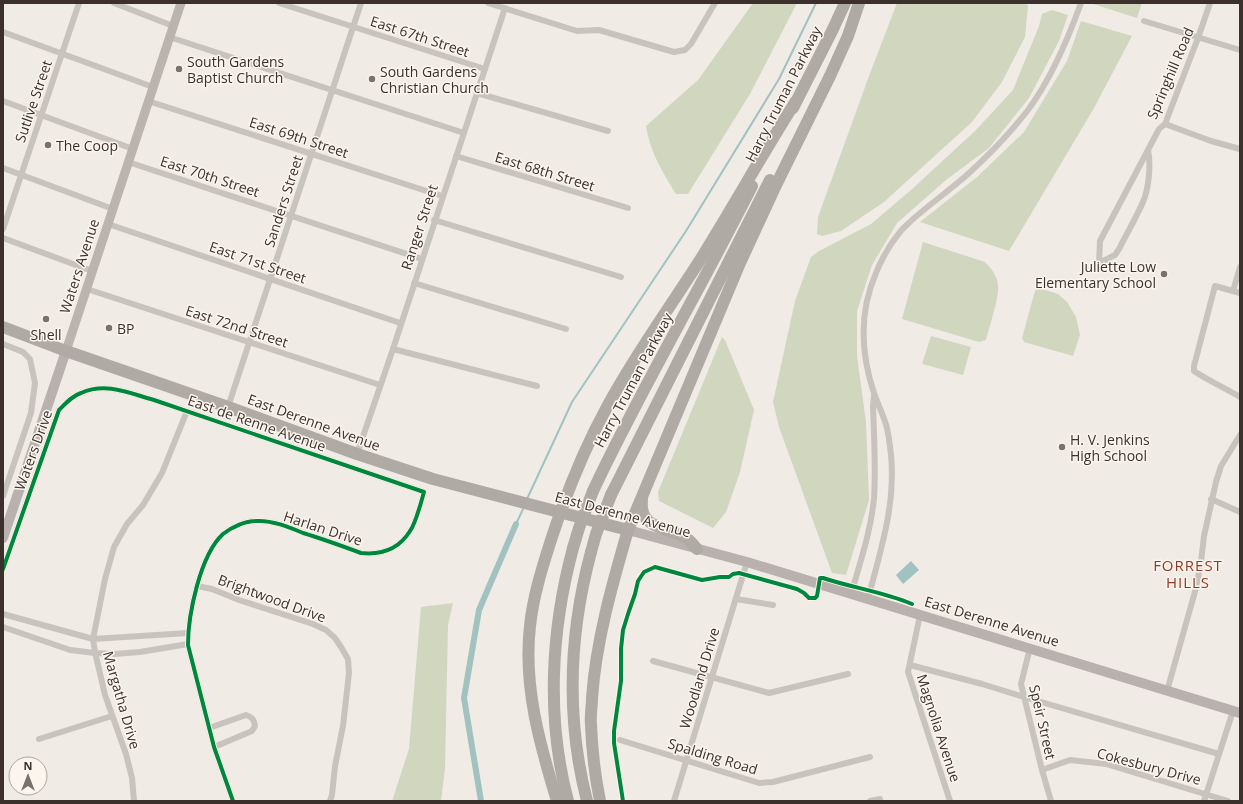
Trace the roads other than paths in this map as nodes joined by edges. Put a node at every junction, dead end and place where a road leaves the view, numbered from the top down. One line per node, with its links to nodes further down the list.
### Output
1 (79, 3): 20 (street, Sutlive Street)
2 (114, 3): 14 (street)
3 (181, 3): 14 (main road, Waters Avenue)
4 (279, 3): 15 (street, East 67th Street)
5 (361, 3): 15 (street, Sanders Street)
6 (488, 3): 12 (street)
7 (715, 3): 12 (street)
8 (844, 3): 27 (highway, Harry Truman Parkway)
9 (859, 3): 74 (highway); 119 (highway, Harry Truman Parkway, bridge)
10 (1081, 3): 66 (street)
11 (1210, 3): 18 (street, Springhill Road)
12 (505, 8): 21 (street, Ranger Street)
13 (1144, 22): 18 (street)
14 (173, 26): 17 (main road, Waters Avenue)
15 (353, 27): 21 (street, East 67th Street); 23 (street, Sanders Street)
16 (3, 32): 20 (street)
17 (170, 37): 22 (main road, Waters Avenue); 23 (street)
18 (1198, 38): 19 (street); 29 (street, Springhill Road)
19 (1240, 50)
20 (62, 53): 22 (street); 28 (street, Sutlive Street)
21 (485, 69): 24 (street, Ranger Street)
22 (153, 87): 26 (main road, Waters Avenue)
23 (332, 90): 31 (street); 35 (street, Sanders Street)
24 (477, 93): 30 (street); 31 (street, Ranger Street)
25 (3, 101): 28 (street)
26 (148, 101): 32 (main road, Waters Avenue); 35 (street, East 69th Street)
27 (796, 101): 77 (highway); 118 (highway, Harry Truman Parkway, bridge)
28 (41, 115): 32 (street); 39 (street, Sutlive Street)
29 (1164, 124): 33 (street); 34 (street, Springhill Road)
30 (608, 131)
31 (464, 133): 36 (street, Ranger Street)
32 (133, 149): 37 (main road, Waters Avenue)
33 (1240, 149)
34 (1148, 150): 34 (street, Springhill Road)
35 (311, 154): 40 (street, East 69th Street); 43 (street, Sanders Street)
36 (456, 156): 40 (street, Ranger Street); 41 (street, East 68th Street)
37 (128, 162): 42 (main road, Waters Avenue); 43 (street, East 70th Street)
38 (3, 168): 39 (street)
39 (21, 175): 42 (street); 46 (street, Sutlive Street)
40 (442, 196): 44 (street, Ranger Street)
41 (628, 208)
42 (113, 209): 45 (main road, Waters Avenue)
43 (291, 216): 48 (street, East 70th Street); 52 (street, Sanders Street)
44 (434, 220): 48 (street, Ranger Street); 51 (street)
45 (108, 224): 50 (main road, Waters Avenue); 52 (street, East 71st Street)
46 (3, 229)
47 (3, 238): 50 (street)
48 (422, 259): 53 (street, Ranger Street)
49 (1240, 267): 55 (street)
50 (92, 271): 54 (main road, Waters Avenue)
51 (621, 277)
52 (270, 279): 56 (street, East 71st Street); 59 (street, Sanders Street)
53 (414, 283): 56 (street, Ranger Street); 58 (street)
54 (86, 289): 59 (street, East 72nd Street); 62 (main road, Waters Avenue)
55 (1237, 292): 67 (street)
56 (400, 323): 61 (street, Ranger Street)
57 (3, 327): 62 (highway, East Derenne Avenue)
58 (566, 330)
59 (249, 342): 63 (street, East 72nd Street); 68 (street, Sanders Street)
60 (3, 344): 73 (street, Waters Drive)
61 (392, 349): 63 (street, Ranger Street); 64 (street)
62 (66, 351): 68 (highway, East Derenne Avenue); 79 (main road, Waters Avenue)
63 (380, 385): 71 (street, Ranger Street)
64 (537, 386)
65 (80, 393): 69 (street, East de Renne Avenue); 82 (street, Waters Drive)
66 (874, 394): 84 (street); 86 (street)
67 (1240, 397)
68 (228, 407): 71 (highway, East Derenne Avenue)
69 (187, 411): 72 (street, East de Renne Avenue); 92 (street, Margatha Drive)
70 (1240, 435): 75 (street)
71 (357, 454): 77 (highway, East Derenne Avenue)
72 (424, 492): 83 (street, Harlan Drive)
73 (3, 496)
74 (642, 499): 78 (highway); 80 (highway)
75 (1211, 499): 76 (street); 100 (street)
76 (1240, 512)
77 (560, 513): 78 (highway, East Derenne Avenue); 117 (highway)
78 (628, 530): 80 (main road, East Derenne Avenue); 120 (highway)
79 (3, 538)
80 (697, 549): 81 (main road, East Derenne Avenue)
81 (747, 562): 84 (main road, East Derenne Avenue); 85 (street, Woodland Drive)
82 (3, 569)
83 (197, 586): 91 (street, Harlan Drive); 116 (street, Brightwood Drive)
84 (851, 594): 86 (main road, East Derenne Avenue)
85 (736, 599): 87 (street); 99 (street, Woodland Drive)
86 (868, 599): 89 (main road, East Derenne Avenue)
87 (773, 605)
88 (3, 614): 92 (street)
89 (920, 615): 94 (main road, East Derenne Avenue); 97 (street, Magnolia Avenue)
90 (3, 627): 95 (street)
91 (188, 633): 92 (street); 93 (street, Harlan Drive)
92 (94, 639): 95 (street, Margatha Drive)
93 (188, 644): 95 (street); 104 (street, Harlan Drive)
94 (1030, 648): 100 (main road, East Derenne Avenue); 101 (street, Speir Street)
95 (95, 653): 103 (street, Margatha Drive)
96 (653, 661): 99 (street)
97 (910, 665): 101 (street); 123 (street, Magnolia Avenue)
98 (848, 674): 99 (street)
99 (711, 678): 110 (street, Woodland Drive)
100 (1167, 691): 102 (main road, East Derenne Avenue)
101 (1024, 698): 108 (street); 111 (street, Speir Street)
102 (1237, 712): 108 (street)
103 (112, 716): 105 (street); 114 (street, Margatha Drive)
104 (209, 728): 107 (street, Harlan Drive); 107 (street)
105 (39, 739)
106 (620, 740): 110 (street, Spalding Road)
107 (214, 747): 115 (street, Harlan Drive)
108 (1219, 754): 112 (street)
109 (870, 757): 110 (street, Spalding Road)
110 (686, 760): 121 (street, Woodland Drive)
111 (1042, 770): 112 (street, Cokesbury Drive); 124 (street, Speir Street)
112 (1205, 798): 125 (street, Cokesbury Drive)
113 (880, 799): 122 (street)
114 (134, 801)
115 (233, 801)
116 (330, 801)
117 (557, 801)
118 (568, 801)
119 (588, 801)
120 (600, 801)
121 (674, 801)
122 (870, 801)
123 (950, 801)
124 (1051, 801)
125 (1228, 801)

